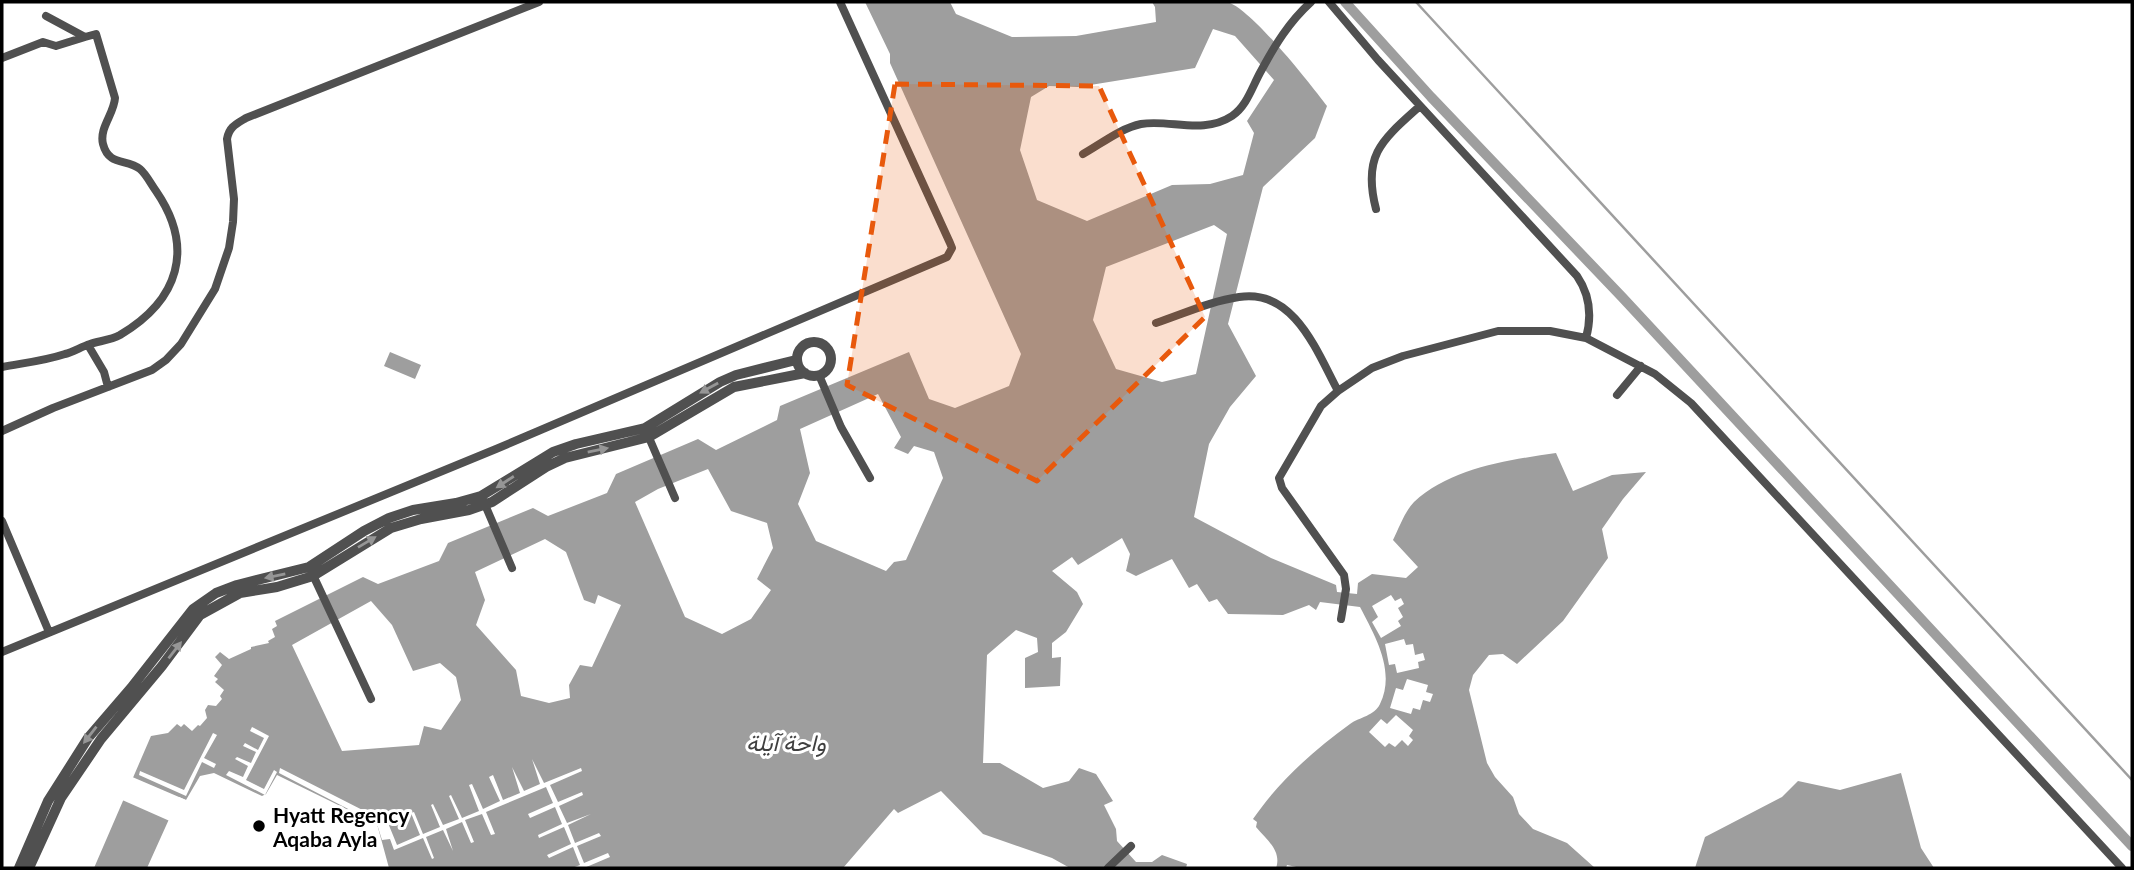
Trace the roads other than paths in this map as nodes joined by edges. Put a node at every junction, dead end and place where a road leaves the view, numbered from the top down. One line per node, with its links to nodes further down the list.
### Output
1 (539, 2): 19 (street)
2 (839, 2): 31 (street)
3 (1311, 2): 9 (street)
4 (1329, 2): 8 (street)
5 (46, 16): 6 (street)
6 (85, 37): 7 (street); 13 (street)
7 (2, 58)
8 (1420, 106): 10 (street); 12 (street)
9 (1083, 154)
10 (1376, 209)
11 (1156, 323): 20 (street)
12 (1586, 338): 15 (street); 20 (street)
13 (88, 345): 16 (street); 19 (street)
14 (796, 360): 17 (street); 18 (street); 23 (street, one-way to 23)
15 (1641, 366): 21 (street); 39 (street)
16 (2, 367)
17 (805, 373): 18 (street); 23 (street)
18 (821, 380): 24 (street)
19 (108, 387): 22 (street)
20 (1338, 391): 30 (street)
21 (1617, 395)
22 (2, 431)
23 (649, 436): 25 (street); 26 (street)
24 (870, 478)
25 (675, 498)
26 (483, 500): 28 (street); 29 (street)
27 (2, 521): 31 (street)
28 (512, 568)
29 (311, 571): 33 (street); 34 (street)
30 (1341, 619)
31 (50, 632): 32 (street)
32 (2, 652)
33 (371, 699)
34 (111, 718): 36 (street, one-way to 36); 37 (street)
35 (1131, 846): 38 (street)
36 (19, 868)
37 (29, 868)
38 (1108, 868)
39 (2122, 868)

